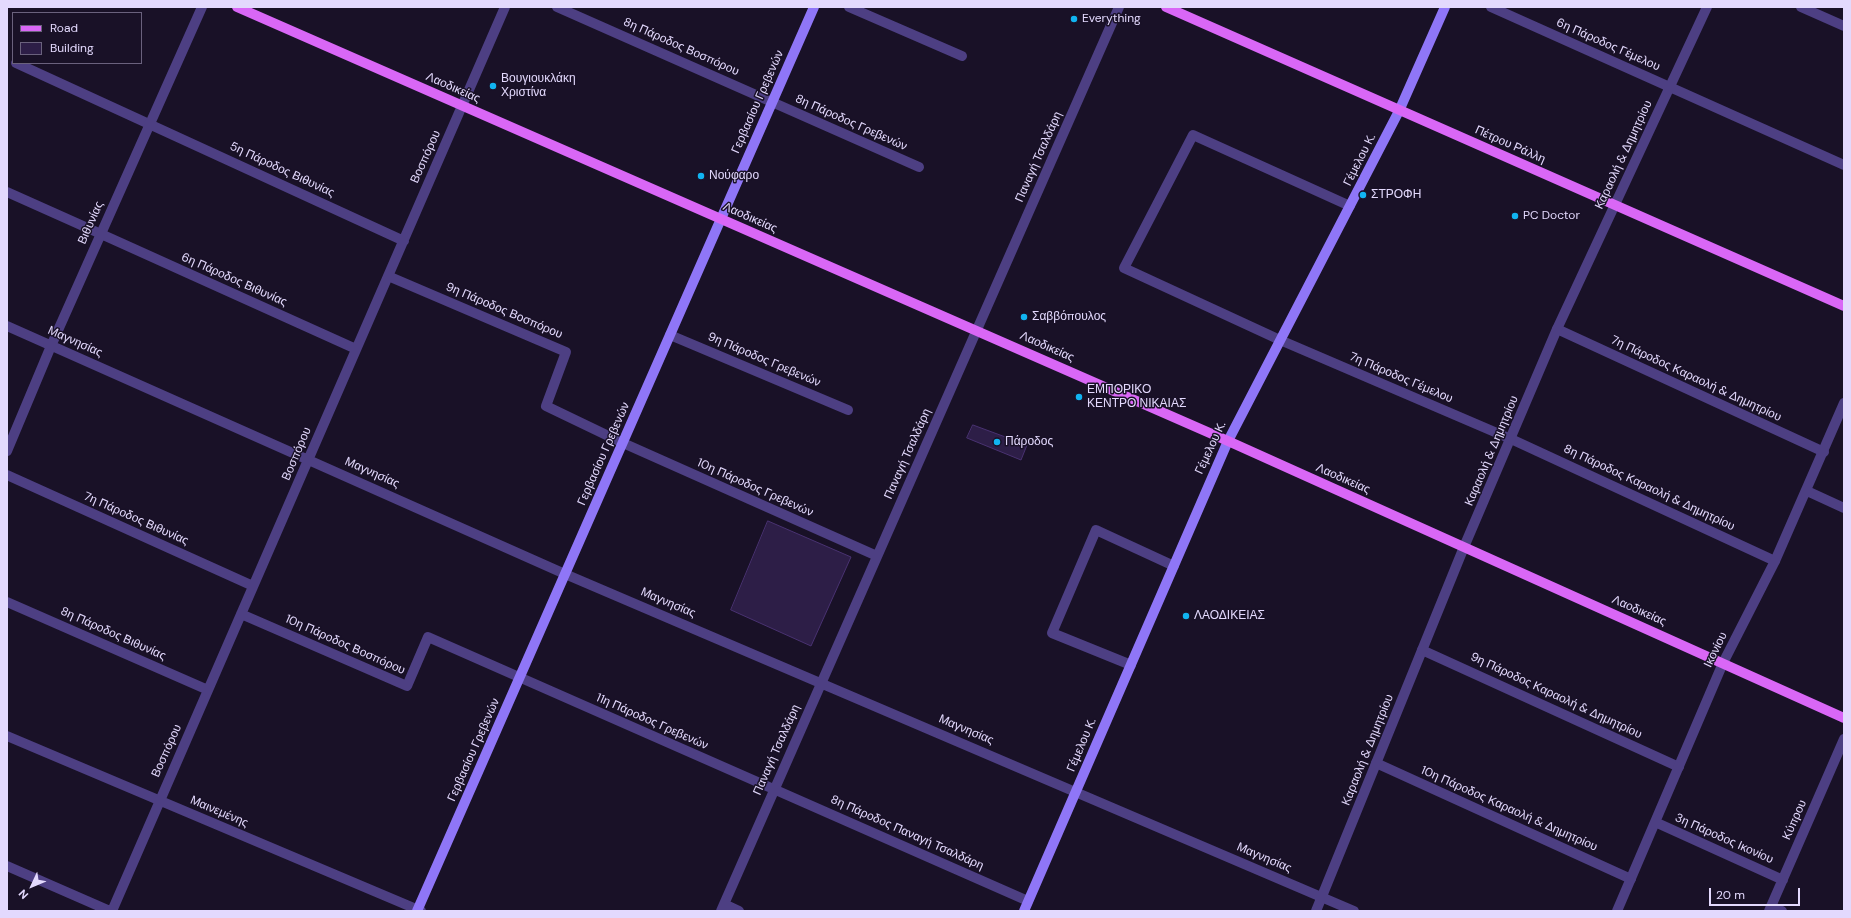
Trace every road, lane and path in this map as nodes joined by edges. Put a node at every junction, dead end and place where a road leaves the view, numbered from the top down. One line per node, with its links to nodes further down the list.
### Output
1 (202, 7): 20 (street, Βιθυνίας)
2 (237, 7): 18 (main road, Λαοδικείας)
3 (506, 7): 18 (street, Βοσπόρου)
4 (557, 7): 17 (street, 8η Πάροδος Βοσπόρου)
5 (814, 7): 17 (main road, Γερβασίου Γρεβενών)
6 (849, 7): 14 (street)
7 (1119, 7): 33 (street, Παναγή Τσαλδάρη)
8 (1166, 7): 19 (main road, Πέτρου Ράλλη)
9 (1444, 7): 19 (main road, Γέμελου Κ.)
10 (1491, 7): 16 (street, 6η Πάροδος Γέμελου)
11 (1707, 7): 16 (street, Καραολή & Δημητρίου)
12 (1801, 7): 13 (street)
13 (1844, 26)
14 (962, 56)
15 (18, 64): 20 (street, 5η Πάροδος Βιθυνίας)
16 (1670, 88): 21 (street, 6η Πάροδος Γέμελου); 24 (street, Καραολή & Δημητρίου)
17 (772, 102): 22 (street, 8η Πάροδος Γρεβενών); 26 (main road, Γερβασίου Γρεβενών)
18 (462, 106): 26 (main road, Λαοδικείας); 28 (street, Βοσπόρου)
19 (1399, 111): 24 (main road, Πέτρου Ράλλη); 25 (main road, Γέμελου Κ.)
20 (149, 124): 27 (street, Βιθυνίας); 28 (street, 5η Πάροδος Βιθυνίας)
21 (1844, 165)
22 (919, 167)
23 (7, 192): 27 (street, 6η Πάροδος Βιθυνίας)
24 (1616, 205): 30 (main road, Πέτρου Ράλλη); 32 (street, Καραολή & Δημητρίου)
25 (1350, 206): 35 (main road, Γέμελου Κ.); 35 (street, 7η Πάροδος Γέμελου)
26 (721, 219): 33 (main road, Λαοδικείας); 34 (main road, Γερβασίου Γρεβενών)
27 (101, 234): 36 (street, Βιθυνίας); 37 (street, 6η Πάροδος Βιθυνίας)
28 (404, 241): 29 (street, Βοσπόρου)
29 (388, 276): 37 (street, Βοσπόρου); 42 (street, 9η Πάροδος Βοσπόρου)
30 (1844, 306)
31 (7, 326): 36 (street, Μαγνησίας)
32 (1557, 329): 40 (street, Καραολή & Δημητρίου); 44 (street, 7η Πάροδος Καραολή & Δημητρίου)
33 (977, 331): 41 (main road, Λαοδικείας); 50 (street, Παναγή Τσαλδάρη)
34 (670, 335): 39 (street, 9η Πάροδος Γρεβενών); 42 (main road, Γερβασίου Γρεβενών)
35 (1280, 340): 40 (street, 7η Πάροδος Γέμελου); 41 (main road, Γέμελου Κ.)
36 (52, 346): 43 (street, Βιθυνίας); 45 (street, Μαγνησίας)
37 (356, 349): 45 (street, Βοσπόρου)
38 (1844, 403): 44 (street, Ικονίου)
39 (848, 410)
40 (1511, 439): 49 (street, Καραολή & Δημητρίου); 51 (street, 8η Πάροδος Καραολή & Δημητρίου)
41 (1228, 441): 49 (main road, Λαοδικείας); 52 (main road, Γέμελου Κ.)
42 (623, 443): 50 (street, 10η Πάροδος Γρεβενών); 53 (main road, Γερβασίου Γρεβενών)
43 (7, 451)
44 (1824, 452): 47 (street, Ικονίου)
45 (308, 459): 53 (street, Μαγνησίας); 54 (street, Βοσπόρου)
46 (7, 475): 54 (street, 7η Πάροδος Βιθυνίας)
47 (1807, 491): 48 (street); 51 (street, Ικονίου)
48 (1844, 508)
49 (1464, 547): 57 (street, Καραολή & Δημητρίου); 58 (main road, Λαοδικείας)
50 (877, 556): 61 (street, Παναγή Τσαλδάρη)
51 (1775, 561): 58 (street, Ικονίου)
52 (1174, 566): 59 (main road, Γέμελου Κ.); 59 (street)
53 (565, 574): 60 (main road, Γερβασίου Γρεβενών); 61 (street, Μαγνησίας)
54 (253, 586): 56 (street, Βοσπόρου)
55 (7, 602): 62 (street, 8η Πάροδος Βιθυνίας)
56 (241, 614): 60 (street, 10η Πάροδος Βοσπόρου); 62 (street, Βοσπόρου)
57 (1422, 650): 66 (street, Καραολή & Δημητρίου); 67 (street, 9η Πάροδος Καραολή & Δημητρίου)
58 (1723, 663): 63 (main road, Λαοδικείας); 67 (street, Ικονίου)
59 (1130, 665): 69 (main road, Γέμελου Κ.)
60 (519, 678): 68 (street, 11η Πάροδος Γρεβενών); 80 (main road, Γερβασίου Γρεβενών)
61 (822, 682): 68 (street, Παναγή Τσαλδάρη); 69 (street, Μαγνησίας)
62 (208, 690): 70 (street, Βοσπόρου)
63 (1844, 718)
64 (7, 736): 70 (street, Μαινεμένης)
65 (1844, 739): 74 (street, Κύπρου)
66 (1376, 764): 73 (street, 10η Πάροδος Καραολή & Δημητρίου); 75 (street, Καραολή & Δημητρίου)
67 (1679, 767): 71 (street, Ικονίου)
68 (774, 790): 76 (street, 8η Πάροδος Παναγή Τσαλδάρη); 77 (street, Παναγή Τσαλδάρη)
69 (1076, 792): 75 (street, Μαγνησίας); 76 (main road, Γέμελου Κ.)
70 (160, 801): 79 (street, Βοσπόρου); 80 (street, Μαινεμένης)
71 (1655, 822): 73 (street, Ικονίου); 74 (street, 3η Πάροδος Ικονίου)
72 (7, 866): 79 (street)
73 (1631, 879): 85 (street, Ικονίου)
74 (1783, 880): 78 (street, Κύπρου)
75 (1322, 897): 83 (street, Καραολή & Δημητρίου); 84 (street, Μαγνησίας)
76 (1028, 901): 82 (main road, Γέμελου Κ.)
77 (722, 908): 81 (street)
78 (1770, 909): 86 (street)
79 (111, 911)
80 (419, 911)
81 (739, 911)
82 (1024, 911)
83 (1316, 911)
84 (1354, 911)
85 (1617, 911)
86 (1782, 911)

